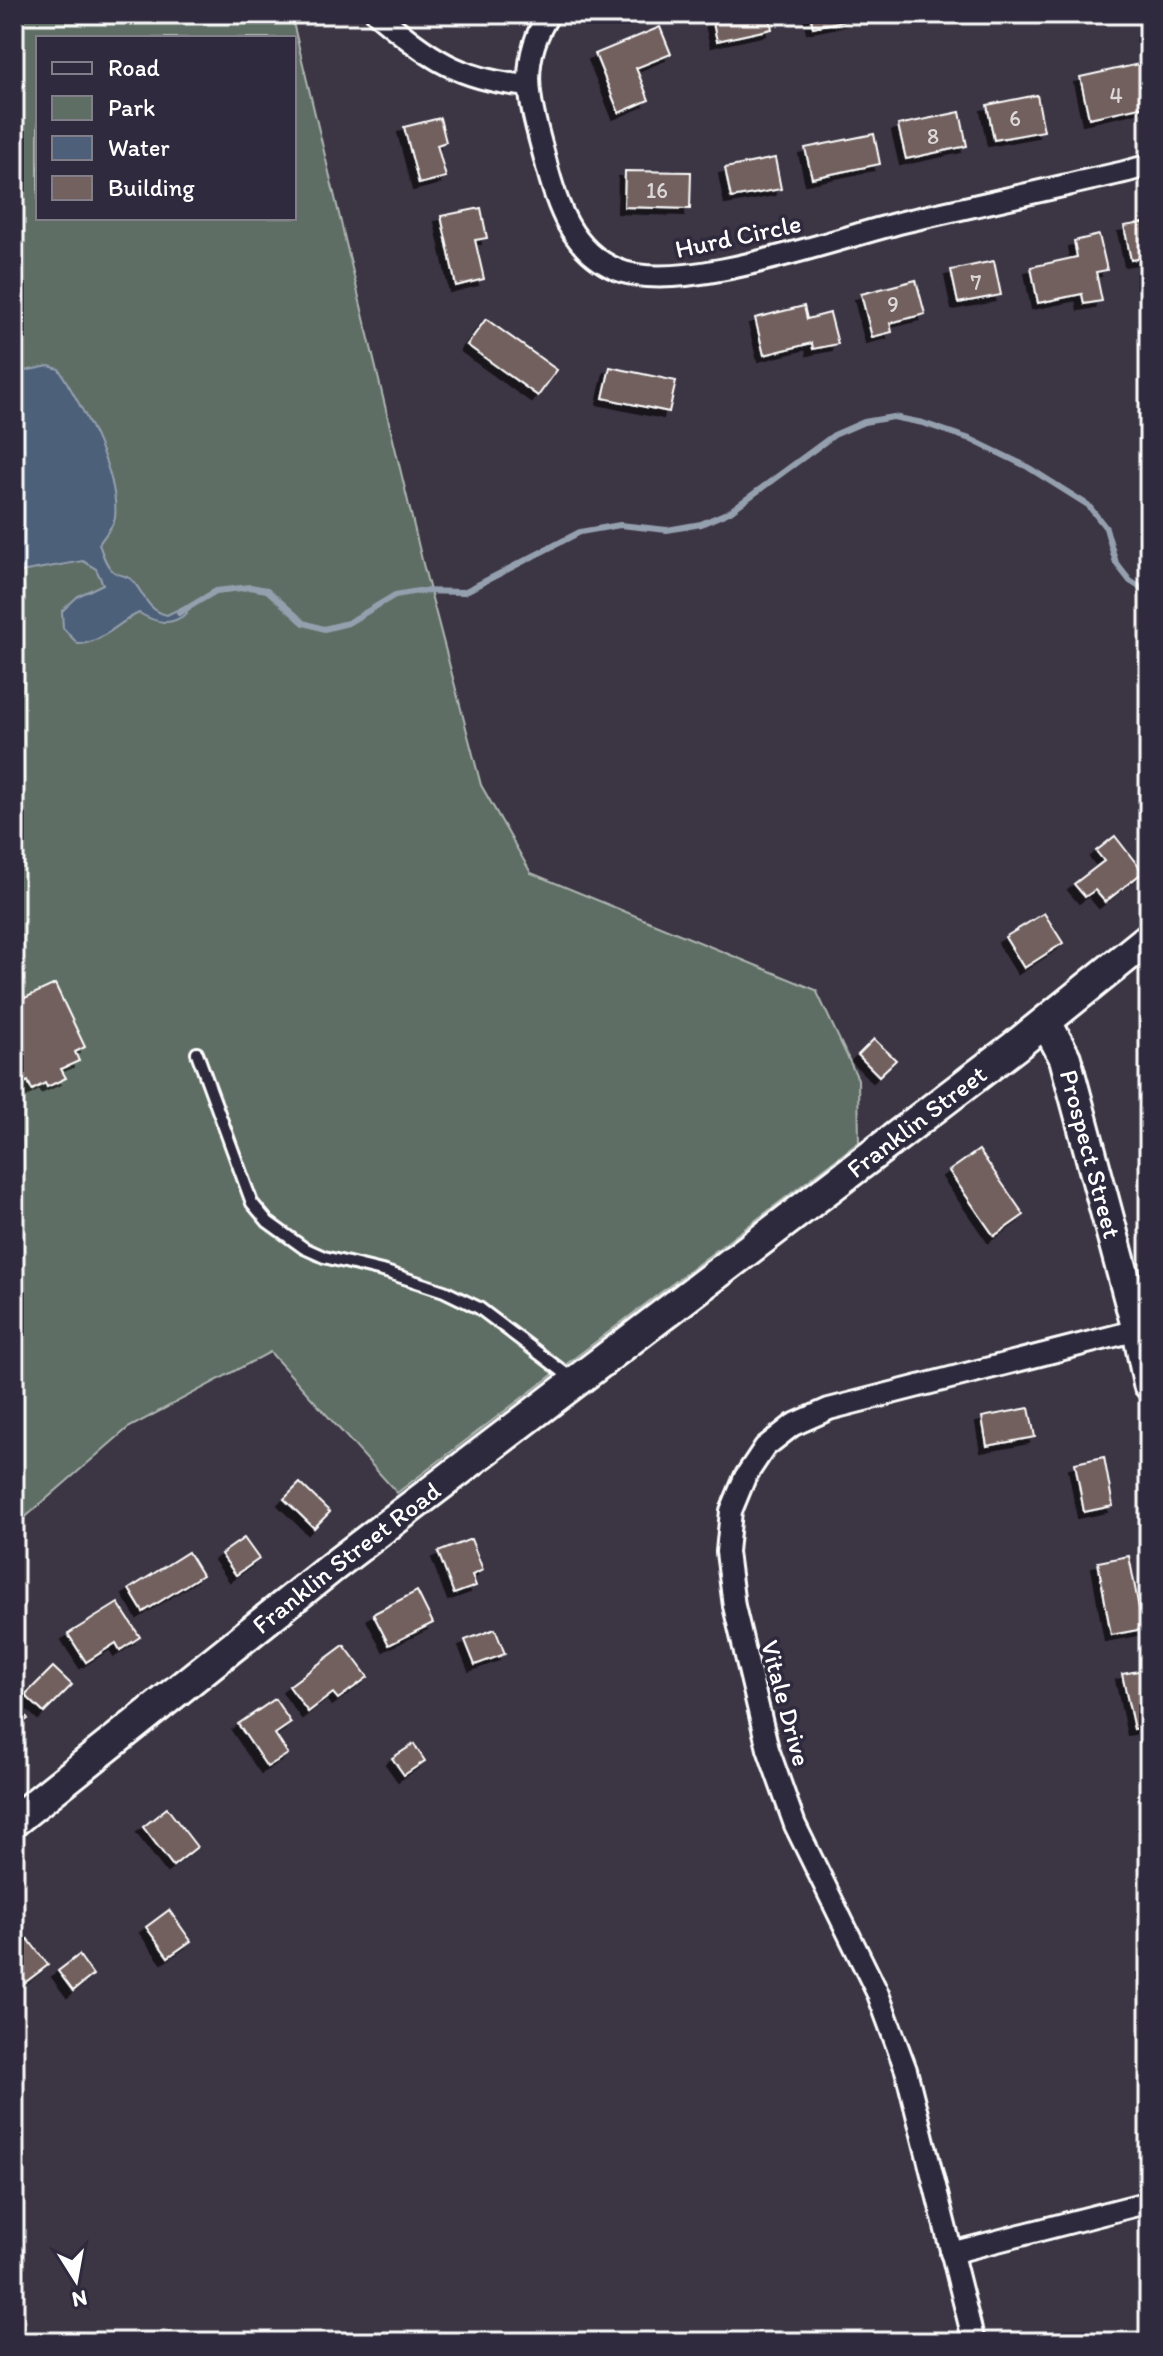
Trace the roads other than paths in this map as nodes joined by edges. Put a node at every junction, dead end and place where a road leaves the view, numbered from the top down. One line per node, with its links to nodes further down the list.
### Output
1 (377, 14): 3 (street)
2 (549, 14): 3 (street, Hurd Circle)
3 (529, 86): 4 (street, Hurd Circle)
4 (1149, 165)
5 (1149, 938): 6 (street, Franklin Street)
6 (1046, 1022): 8 (street, Franklin Street); 9 (street, Prospect Street)
7 (197, 1053): 10 (lane)
8 (682, 1301): 10 (street, Franklin Street Road)
9 (1145, 1358): 13 (street, Vitale Drive)
10 (576, 1382): 11 (street, Franklin Street Road)
11 (14, 1821)
12 (1149, 2202): 13 (street)
13 (951, 2253): 14 (street, Vitale Drive)
14 (974, 2342)

